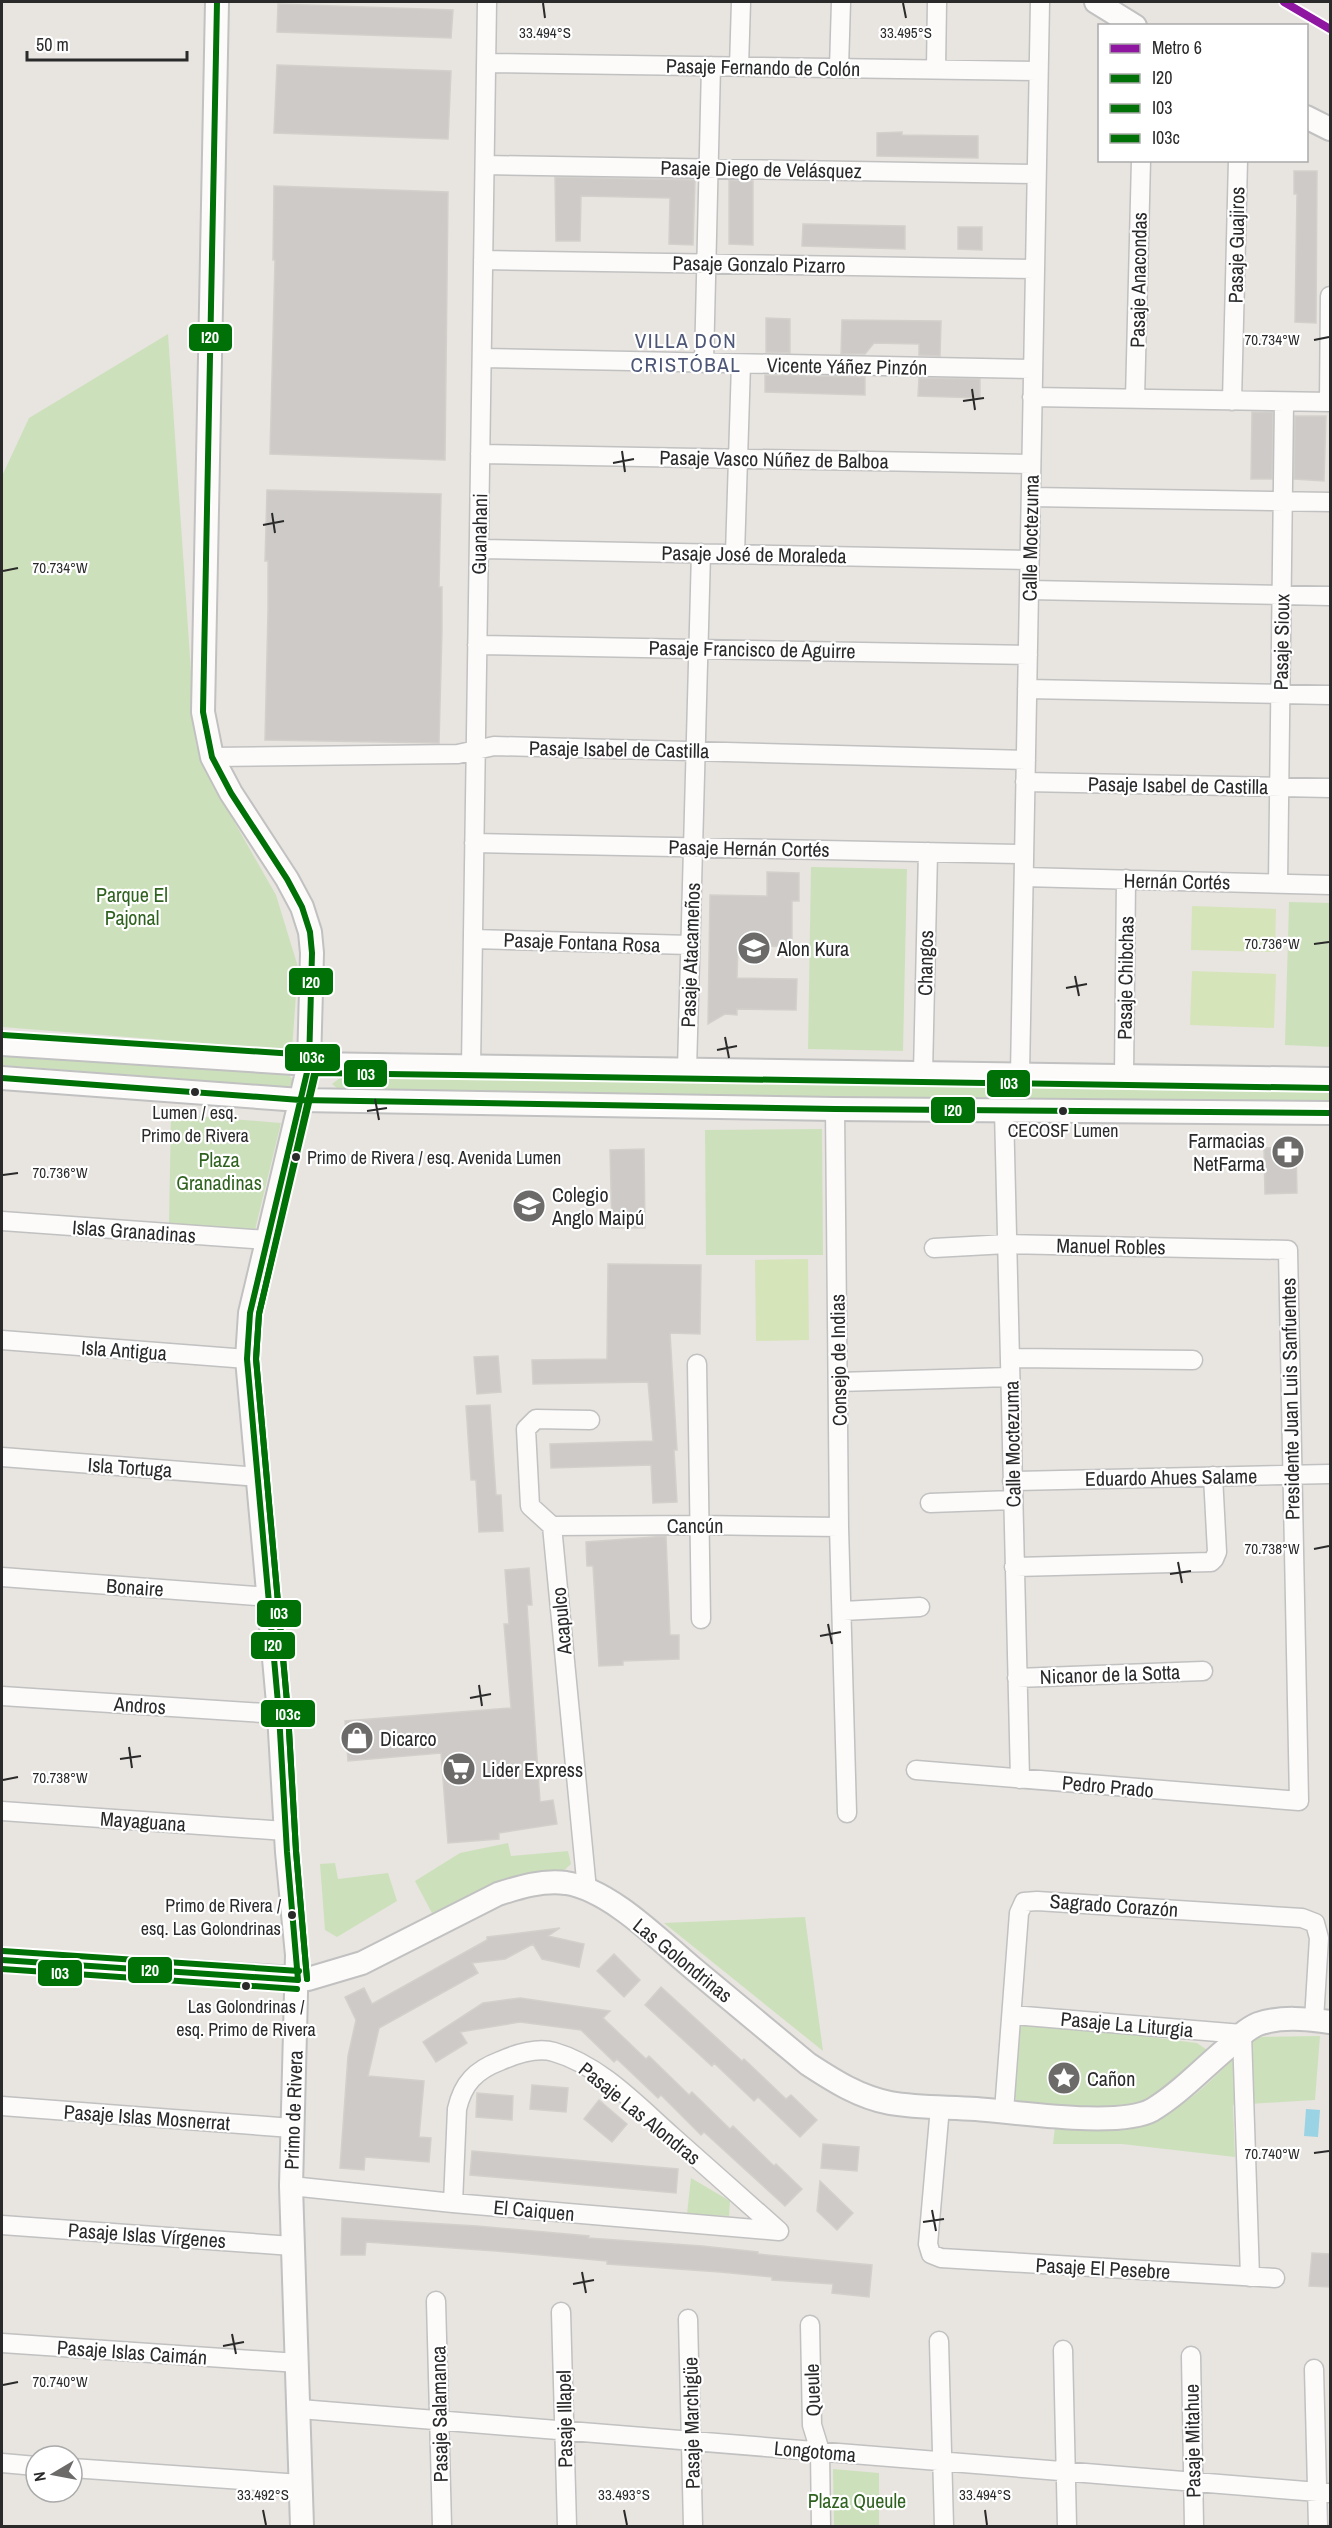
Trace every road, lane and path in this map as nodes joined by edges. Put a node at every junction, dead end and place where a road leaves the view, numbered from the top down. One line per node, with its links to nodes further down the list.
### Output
1 (217, 2): 56 (street, Primo de Rivera)
2 (488, 2): 9 (street, Guanahani)
3 (741, 2): 11 (street)
4 (841, 2): 12 (street)
5 (937, 2): 13 (street)
6 (1040, 2): 14 (street, Calle Moctezuma)
7 (1096, 2): 8 (street)
8 (1132, 24)
9 (487, 63): 10 (street, Pasaje Fernando de Colón); 19 (street, Guanahani)
10 (711, 66): 11 (street, Pasaje Fernando de Colón); 20 (street)
11 (739, 67): 12 (street, Pasaje Fernando de Colón)
12 (839, 68): 13 (street, Pasaje Fernando de Colón)
13 (936, 69): 14 (street, Pasaje Fernando de Colón)
14 (1038, 71): 21 (street, Calle Moctezuma)
15 (1308, 118): 16 (street)
16 (1330, 129)
17 (1141, 162): 31 (street, Pasaje Anacondas)
18 (1238, 162): 32 (street, Pasaje Guajiros)
19 (485, 165): 20 (street, Pasaje Diego de Velásquez); 22 (street, Guanahani)
20 (709, 168): 21 (street, Pasaje Diego de Velásquez); 23 (street)
21 (1036, 174): 24 (street, Calle Moctezuma)
22 (483, 260): 23 (street, Pasaje Gonzalo Pizarro); 26 (street, Guanahani)
23 (707, 263): 24 (street, Pasaje Gonzalo Pizarro); 27 (street)
24 (1035, 269): 29 (street, Calle Moctezuma)
25 (1330, 296): 34 (street)
26 (482, 358): 27 (street, Vicente Yáñez Pinzón); 35 (street, Guanahani)
27 (704, 363): 28 (street, Vicente Yáñez Pinzón)
28 (741, 364): 29 (street, Vicente Yáñez Pinzón); 36 (street)
29 (1033, 369): 30 (street, Calle Moctezuma)
30 (1032, 397): 31 (street); 37 (street, Calle Moctezuma)
31 (1135, 399): 32 (street)
32 (1232, 401): 33 (street)
33 (1284, 402): 34 (street); 39 (street, Pasaje Sioux)
34 (1330, 402)
35 (480, 454): 36 (street, Pasaje Vasco Núñez de Balboa); 41 (street, Guanahani)
36 (738, 458): 37 (street, Pasaje Vasco Núñez de Balboa); 43 (street)
37 (1031, 464): 38 (street, Calle Moctezuma)
38 (1031, 497): 39 (street); 44 (street, Calle Moctezuma)
39 (1283, 500): 40 (street); 46 (street, Pasaje Sioux)
40 (1330, 502)
41 (479, 549): 42 (street, Pasaje José de Moraleda); 48 (street, Guanahani)
42 (701, 553): 43 (street, Pasaje José de Moraleda); 49 (street, Pasaje Atacameños)
43 (735, 554): 44 (street, Pasaje José de Moraleda)
44 (1029, 560): 45 (street, Calle Moctezuma)
45 (1029, 590): 46 (street); 50 (street, Calle Moctezuma)
46 (1281, 596): 47 (street); 52 (street, Pasaje Sioux)
47 (1330, 596)
48 (477, 645): 49 (street, Pasaje Francisco de Aguirre); 54 (street, Guanahani)
49 (698, 649): 50 (street, Pasaje Francisco de Aguirre); 55 (street, Pasaje Atacameños)
50 (1028, 655): 51 (street, Calle Moctezuma)
51 (1027, 689): 52 (street); 57 (street, Calle Moctezuma)
52 (1280, 694): 53 (street); 59 (street, Pasaje Sioux)
53 (1330, 695)
54 (476, 750): 55 (street, Pasaje Isabel de Castilla); 56 (street, Pasaje Isabel de Castilla); 61 (street, Guanahani)
55 (696, 751): 57 (street, Pasaje Isabel de Castilla); 62 (street, Pasaje Atacameños)
56 (212, 757): 72 (street, Primo de Rivera)
57 (1026, 759): 58 (street, Calle Moctezuma)
58 (1025, 782): 59 (street, Pasaje Isabel de Castilla); 64 (street, Calle Moctezuma)
59 (1279, 787): 60 (street, Pasaje Isabel de Castilla); 67 (street, Pasaje Sioux)
60 (1330, 788)
61 (474, 843): 62 (street, Pasaje Hernán Cortés); 69 (street, Guanahani)
62 (693, 847): 63 (street, Pasaje Hernán Cortés); 70 (street, Pasaje Atacameños)
63 (928, 852): 64 (street, Pasaje Hernán Cortés); 75 (street, Changos)
64 (1024, 854): 65 (street, Calle Moctezuma)
65 (1024, 877): 66 (street, Hernán Cortés); 76 (street, Calle Moctezuma)
66 (1126, 879): 67 (street, Hernán Cortés); 77 (street, Pasaje Chibchas)
67 (1278, 883): 68 (street, Hernán Cortés)
68 (1330, 885)
69 (473, 939): 70 (street, Pasaje Fontana Rosa); 73 (street, Guanahani)
70 (690, 945): 74 (street, Pasaje Atacameños)
71 (2, 1044): 72 (street)
72 (309, 1064): 73 (street); 80 (street, Primo de Rivera)
73 (471, 1067): 74 (street)
74 (687, 1070): 75 (street)
75 (923, 1073): 76 (street)
76 (1020, 1074): 77 (street)
77 (1124, 1076): 79 (street)
78 (2, 1078): 80 (street)
79 (1330, 1078)
80 (300, 1100): 81 (street); 85 (street, Primo de Rivera)
81 (835, 1109): 82 (street); 95 (street, Consejo de Indias)
82 (1004, 1110): 83 (street); 86 (street, Calle Moctezuma)
83 (1330, 1113)
84 (2, 1221): 85 (street, Islas Granadinas)
85 (267, 1240): 91 (street, Primo de Rivera)
86 (1007, 1244): 87 (street, Manuel Robles); 88 (street, Manuel Robles); 90 (street, Calle Moctezuma)
87 (934, 1248)
88 (1288, 1250): 99 (street, Presidente Juan Luis Sanfuentes)
89 (2, 1340): 91 (street, Isla Antigua)
90 (1010, 1358): 92 (street); 94 (street, Calle Moctezuma)
91 (247, 1359): 101 (street, Primo de Rivera)
92 (1193, 1360)
93 (697, 1364): 105 (street)
94 (1010, 1377): 95 (street); 102 (street, Calle Moctezuma)
95 (838, 1382): 107 (street, Consejo de Indias)
96 (590, 1420): 106 (street)
97 (2, 1457): 101 (street, Isla Tortuga)
98 (1330, 1473): 99 (street, Eduardo Ahues Salame)
99 (1291, 1474): 100 (street, Eduardo Ahues Salame); 120 (street, Presidente Juan Luis Sanfuentes)
100 (1213, 1476): 102 (street, Eduardo Ahues Salame); 108 (street)
101 (258, 1477): 110 (street, Primo de Rivera)
102 (1012, 1481): 103 (street, Calle Moctezuma)
103 (1013, 1500): 104 (street); 108 (street, Calle Moctezuma)
104 (930, 1503)
105 (699, 1525): 106 (street, Cancún); 107 (street, Cancún); 113 (street)
106 (552, 1526): 124 (street, Acapulco)
107 (839, 1527): 112 (street, Consejo de Indias)
108 (1014, 1568): 115 (street, Calle Moctezuma)
109 (2, 1577): 110 (street, Bonaire)
110 (269, 1597): 117 (street, Primo de Rivera)
111 (920, 1607): 112 (street)
112 (843, 1611): 122 (street, Consejo de Indias)
113 (700, 1619)
114 (1203, 1671): 115 (street, Nicanor de la Sotta)
115 (1017, 1678): 119 (street, Calle Moctezuma)
116 (2, 1695): 117 (street, Andros)
117 (279, 1714): 123 (street, Primo de Rivera)
118 (916, 1770): 119 (street, Pedro Prado)
119 (1020, 1779): 120 (street, Pedro Prado)
120 (1299, 1801)
121 (2, 1811): 123 (street, Mayaguana)
122 (847, 1813)
123 (285, 1831): 126 (street, Primo de Rivera)
124 (587, 1890): 126 (street, Las Golondrinas); 131 (street, Las Golondrinas)
125 (2, 1960): 126 (street, Las Golondrinas)
126 (298, 1980): 133 (street, Primo de Rivera)
127 (1012, 2015): 128 (street, Sagrado Corazón); 129 (street, Pasaje La Liturgia); 132 (street, Sagrado Corazón)
128 (1322, 2021): 129 (street, Las Golondrinas)
129 (1242, 2034): 132 (street, Las Golondrinas); 139 (street)
130 (2, 2106): 133 (street, Pasaje Islas Mosnerrat)
131 (940, 2107): 132 (street, Las Golondrinas); 139 (street, Pasaje El Pesebre)
132 (1004, 2111)
133 (292, 2128): 134 (street, Primo de Rivera)
134 (291, 2186): 135 (street, El Caiquen); 138 (street, Primo de Rivera)
135 (453, 2204): 137 (street, El Caiquen); 137 (street, Pasaje Las Alondras)
136 (2, 2225): 138 (street, Pasaje Islas Vírgenes)
137 (778, 2231)
138 (292, 2246): 149 (street, Primo de Rivera)
139 (1250, 2277): 140 (street, Pasaje El Pesebre)
140 (1275, 2278)
141 (436, 2301): 152 (street, Pasaje Salamanca)
142 (561, 2312): 153 (street, Pasaje Illapel)
143 (688, 2319): 154 (street, Pasaje Marchigüe)
144 (810, 2325): 155 (street, Queule)
145 (939, 2340): 156 (street)
146 (2, 2343): 149 (street, Pasaje Islas Caimán)
147 (1063, 2350): 160 (street)
148 (1191, 2356): 161 (street, Pasaje Mitahue)
149 (298, 2363): 151 (street, Primo de Rivera)
150 (1314, 2369): 163 (street)
151 (300, 2409): 152 (street, Longotoma); 162 (street, Primo de Rivera)
152 (439, 2420): 153 (street, Longotoma); 165 (street, Pasaje Salamanca)
153 (564, 2430): 154 (street, Longotoma); 166 (street, Pasaje Illapel)
154 (692, 2441): 155 (street, Longotoma); 167 (street, Pasaje Marchigüe)
155 (820, 2451): 156 (street, Longotoma); 168 (street, Queule)
156 (942, 2462): 160 (street, Longotoma); 169 (street)
157 (2, 2463): 158 (street)
158 (24, 2465)
159 (84, 2469): 162 (street)
160 (1066, 2472): 161 (street, Longotoma); 170 (street)
161 (1193, 2482): 163 (street, Longotoma); 171 (street, Pasaje Mitahue)
162 (301, 2484): 164 (street, Primo de Rivera)
163 (1324, 2493): 172 (street)
164 (303, 2526)
165 (442, 2526)
166 (567, 2526)
167 (693, 2526)
168 (821, 2526)
169 (944, 2526)
170 (1067, 2526)
171 (1194, 2526)
172 (1318, 2526)

